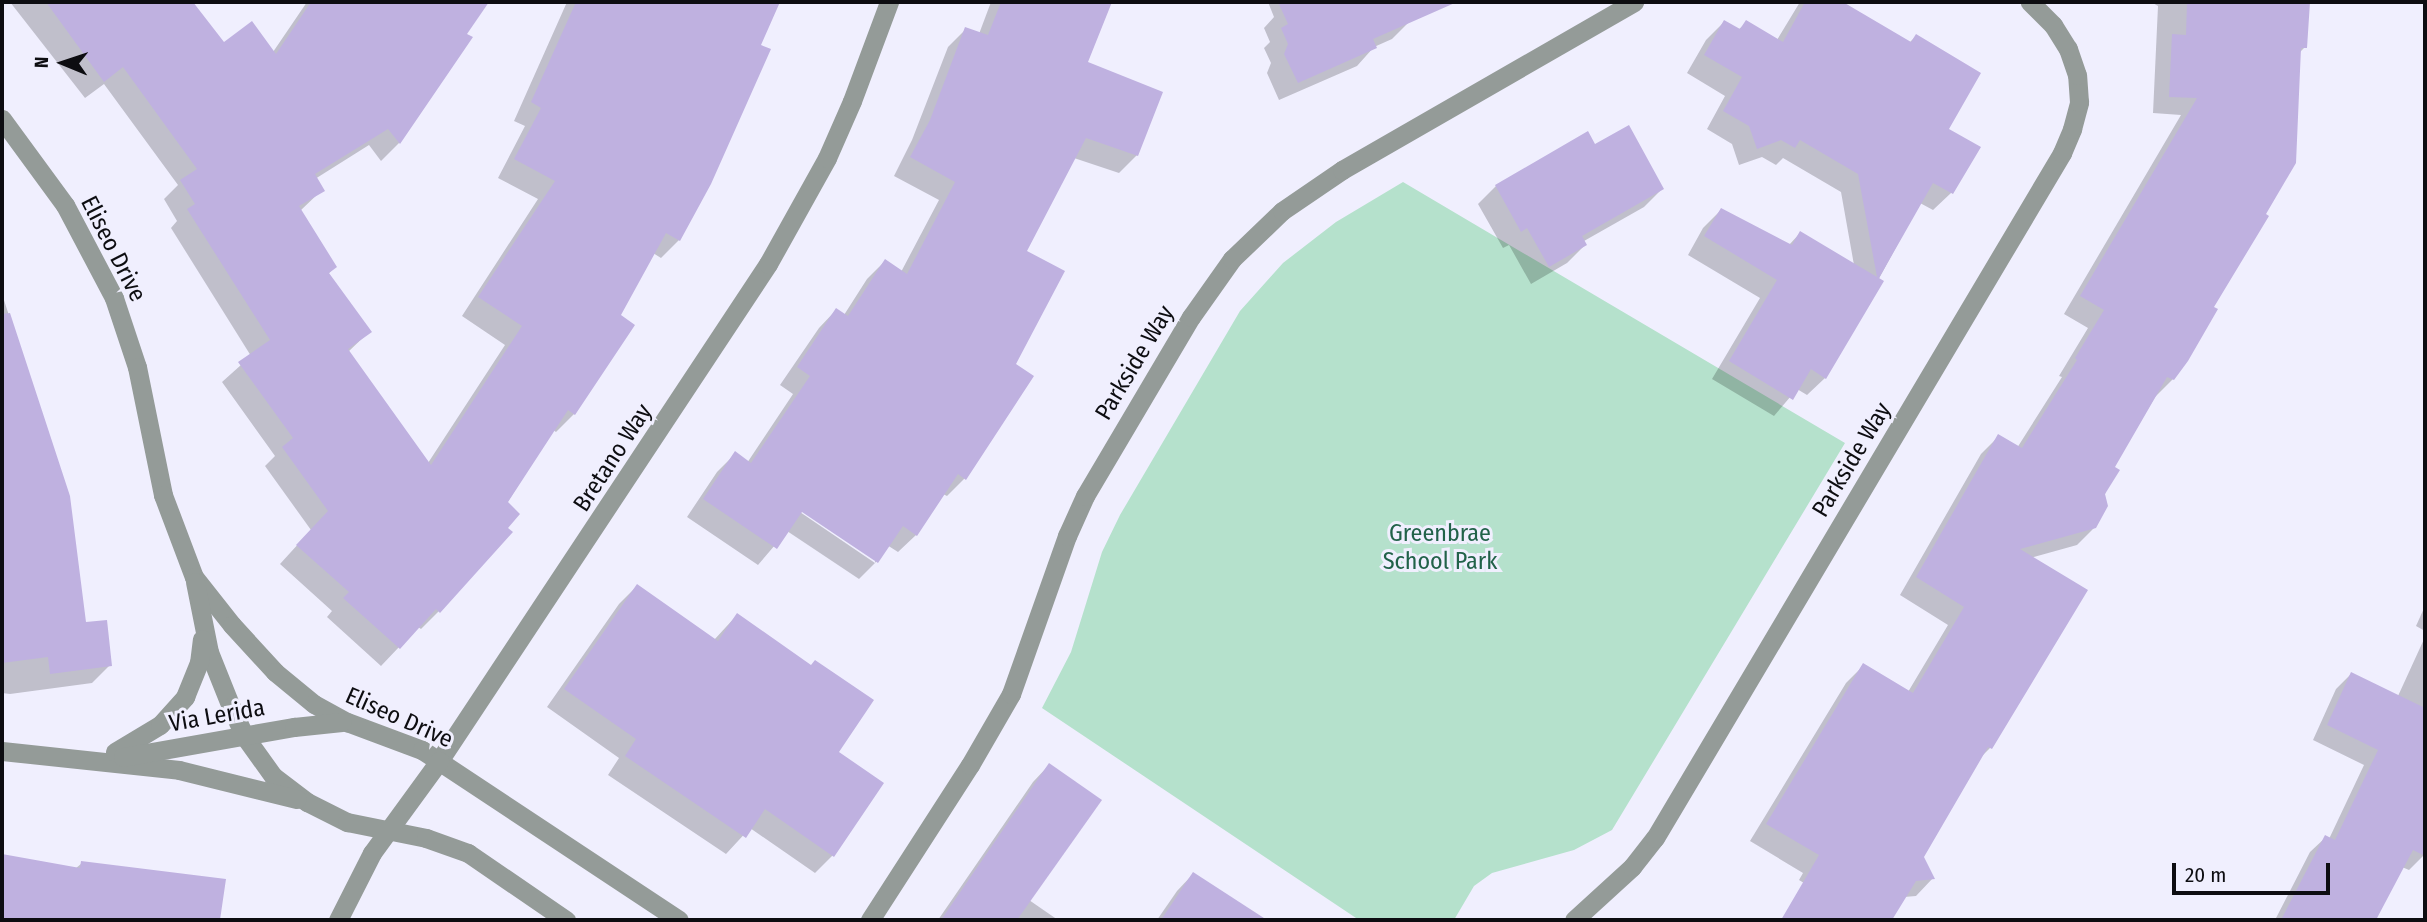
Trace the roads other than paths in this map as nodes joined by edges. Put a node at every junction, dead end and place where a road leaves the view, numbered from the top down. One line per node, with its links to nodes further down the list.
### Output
1 (889, 2): 11 (street, Bretano Way)
2 (1634, 2): 17 (street, Parkside Way)
3 (2030, 2): 18 (street, Parkside Way)
4 (2, 119): 5 (street, Eliseo Drive)
5 (194, 577): 6 (street, Eliseo Drive); 7 (street, Eliseo Drive)
6 (202, 626): 8 (street, Eliseo Drive); 10 (street)
7 (347, 722): 8 (street, Via Lerida); 11 (street, Eliseo Drive)
8 (244, 737): 10 (street, Via Lerida); 12 (street, Eliseo Drive)
9 (2, 751): 10 (street, Via Lerida)
10 (95, 761): 12 (street, Via Lerida)
11 (439, 761): 13 (street, Bretano Way); 16 (street, Eliseo Drive)
12 (307, 802): 13 (street, Eliseo Drive)
13 (387, 831): 14 (street, Bretano Way); 15 (street, Eliseo Drive)
14 (338, 920)
15 (566, 920)
16 (679, 920)
17 (870, 920)
18 (1574, 920)

